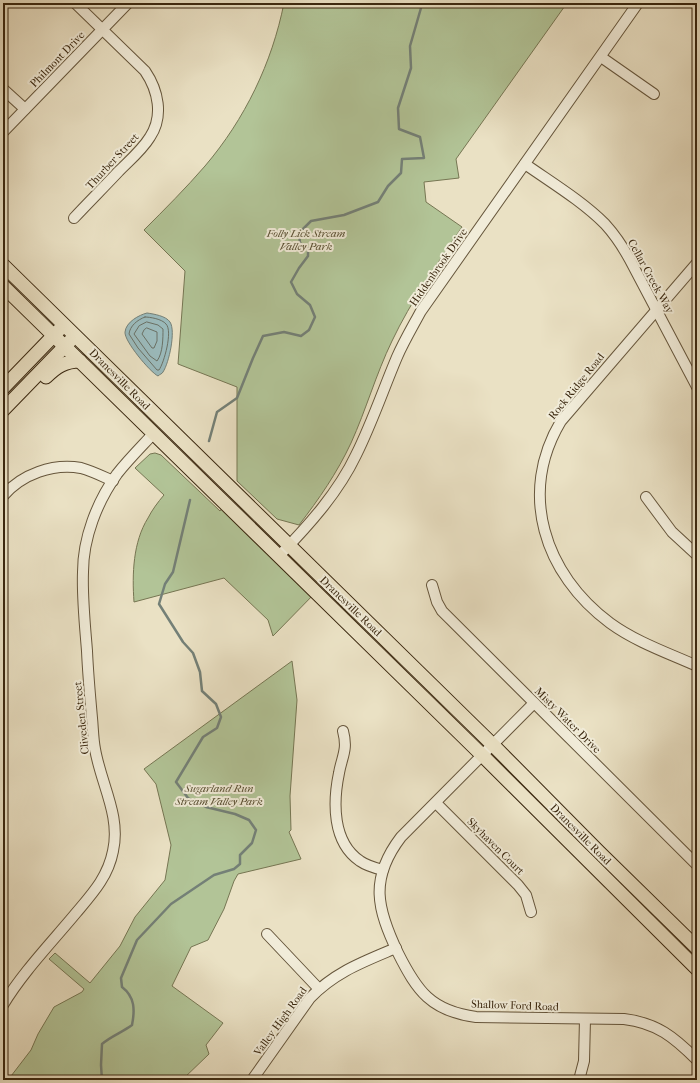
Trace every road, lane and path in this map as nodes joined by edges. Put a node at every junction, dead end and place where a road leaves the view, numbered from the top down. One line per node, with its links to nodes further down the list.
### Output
1 (75, 3): 4 (street, Thurber Street)
2 (128, 3): 4 (street, Philmont Drive)
3 (638, 3): 5 (street, Hiddenbrook Drive)
4 (102, 30): 8 (street, Philmont Drive); 11 (street, Thurber Street)
5 (600, 57): 7 (street); 10 (street, Hiddenbrook Drive)
6 (3, 89): 8 (street)
7 (654, 94)
8 (25, 109): 9 (street, Philmont Drive)
9 (3, 132)
10 (526, 164): 15 (street, Cellar Creek Way); 29 (street, Hiddenbrook Drive)
11 (74, 218)
12 (697, 263): 15 (street, Rock Ridge Road)
13 (3, 265): 16 (main road, Dranesville Road)
14 (3, 286): 18 (main road, Dranesville Road)
15 (657, 310): 21 (street, Cellar Creek Way); 33 (street, Rock Ridge Road)
16 (65, 324): 17 (main road, Dranesville Road); 18 (main road)
17 (76, 335): 19 (main road); 29 (main road, Dranesville Road)
18 (54, 336): 19 (main road, Dranesville Road); 22 (main road)
19 (65, 346): 20 (main road, Dranesville Road); 23 (main road)
20 (80, 361): 24 (main road); 25 (main road, Dranesville Road)
21 (697, 387)
22 (3, 388)
23 (3, 410)
24 (3, 419)
25 (153, 434): 26 (street, Cliveden Street); 31 (main road, Dranesville Road)
26 (113, 481): 27 (street); 47 (street, Cliveden Street)
27 (3, 496)
28 (646, 497): 30 (street)
29 (290, 546): 31 (street, Hiddenbrook Drive); 36 (main road, Dranesville Road)
30 (697, 555)
31 (279, 556): 37 (main road, Dranesville Road)
32 (432, 585): 34 (street, Misty Water Drive)
33 (697, 666)
34 (534, 703): 36 (street, Shallow Ford Road); 39 (street, Misty Water Drive)
35 (344, 731): 40 (street)
36 (493, 745): 37 (street, Shallow Ford Road); 44 (main road, Dranesville Road)
37 (482, 755): 38 (street, Shallow Ford Road); 45 (main road, Dranesville Road)
38 (436, 803): 40 (street, Shallow Ford Road); 41 (street, Skyhaven Court)
39 (697, 865)
40 (383, 870): 43 (street, Shallow Ford Road)
41 (531, 912)
42 (267, 934): 46 (street)
43 (396, 948): 46 (street, Valley High Road); 48 (street, Shallow Ford Road)
44 (697, 948)
45 (697, 969)
46 (318, 989): 50 (street, Valley High Road)
47 (3, 1005)
48 (585, 1019): 49 (street, Shallow Ford Road); 51 (street)
49 (697, 1060)
50 (252, 1080)
51 (579, 1080)

